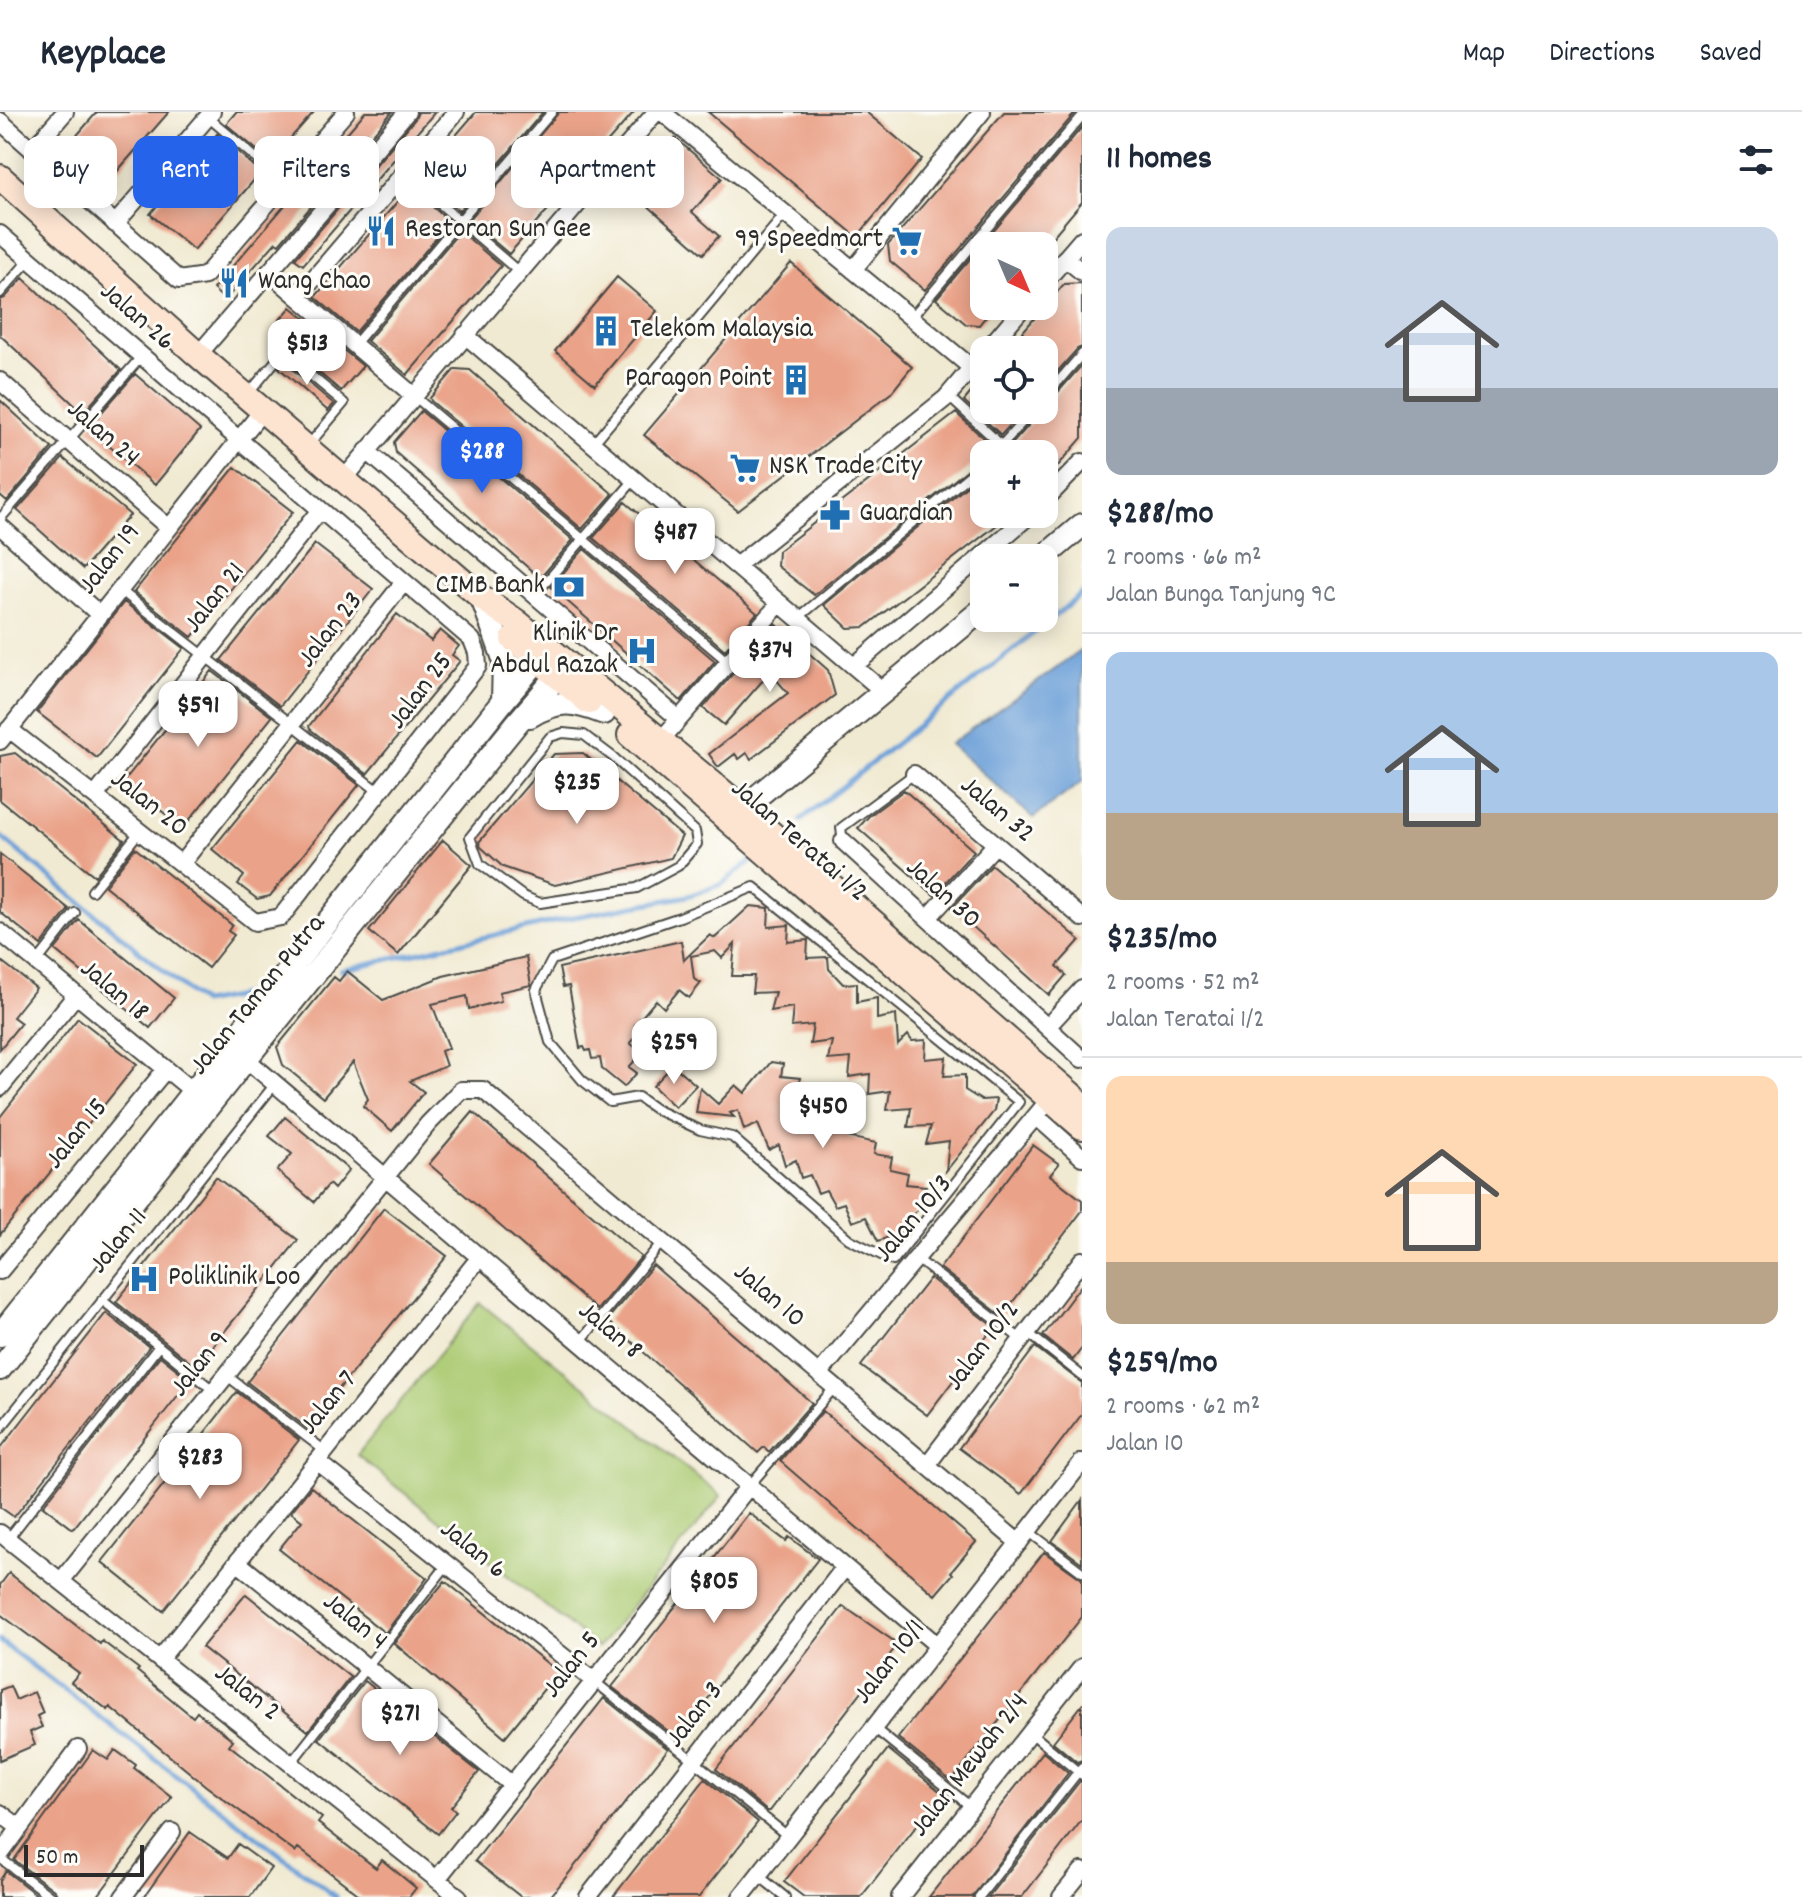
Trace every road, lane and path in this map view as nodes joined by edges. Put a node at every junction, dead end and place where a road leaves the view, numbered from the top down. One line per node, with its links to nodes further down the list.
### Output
1 (65, 112): 11 (street)
2 (346, 112): 12 (street)
3 (407, 112): 30 (street)
4 (456, 112): 13 (street)
5 (552, 112): 22 (lane)
6 (659, 112): 21 (street); 31 (street)
7 (982, 112): 29 (street)
8 (210, 114): 15 (lane); 23 (street)
9 (1082, 116): 35 (lane)
10 (0, 121): 14 (street)
11 (44, 136)
12 (325, 136)
13 (436, 136)
14 (24, 143)
15 (254, 154)
16 (0, 177): 41 (main road, Jalan Teratai 1/2)
17 (395, 184): 34 (street)
18 (97, 208): 23 (street)
19 (263, 208): 23 (street)
20 (445, 208): 22 (lane)
21 (785, 213): 29 (street); 55 (lane)
22 (460, 221): 31 (lane); 39 (lane)
23 (115, 224)
24 (0, 234): 27 (street, Jalan 26)
25 (1082, 239): 26 (street)
26 (1065, 258): 28 (street); 32 (street)
27 (29, 260): 33 (lane); 42 (street, Jalan 26)
28 (1058, 266)
29 (853, 270): 35 (street)
30 (269, 272): 34 (street); 41 (street)
31 (519, 272): 37 (street)
32 (1082, 272)
33 (0, 293)
34 (298, 297): 39 (street)
35 (911, 318): 43 (street)
36 (1012, 320): 38 (street)
37 (465, 335): 47 (street); 55 (street)
38 (999, 336)
39 (354, 345): 47 (street)
40 (1082, 354): 46 (lane)
41 (198, 355): 49 (main road, Jalan Teratai 1/2)
42 (141, 357): 53 (lane); 54 (street, Jalan 26)
43 (970, 366)
44 (970, 370): 48 (street)
45 (0, 381): 53 (street, Jalan 24)
46 (1058, 382)
47 (414, 396): 57 (street); 69 (lane)
48 (948, 396): 51 (lane); 71 (street)
49 (254, 404): 54 (street, Jalan 19); 56 (main road, Jalan Teratai 1/2); 56 (lane)
50 (1021, 424): 52 (lane)
51 (996, 440)
52 (1007, 440)
53 (69, 441): 64 (lane); 67 (street, Jalan 24)
54 (238, 441): 63 (street, Jalan 25); 67 (street, Jalan 19)
55 (593, 444): 60 (street)
56 (306, 448): 61 (main road, Jalan Teratai 1/2)
57 (367, 451): 61 (street); 74 (street)
58 (1082, 462): 62 (street)
59 (970, 475): 78 (lane)
60 (634, 479): 69 (lane); 71 (street)
61 (343, 480): 75 (main road, Jalan Teratai 1/2)
62 (1058, 483)
63 (320, 510): 72 (street, Jalan 25); 81 (street, Jalan 21)
64 (0, 519)
65 (1082, 525): 70 (street)
66 (0, 526): 77 (street)
67 (169, 528): 73 (street, Jalan 19)
68 (1015, 528): 83 (street)
69 (582, 539): 74 (lane); 82 (lane)
70 (1058, 545)
71 (736, 566): 76 (street)
72 (404, 582): 90 (street, Jalan 23); 96 (street, Jalan 25)
73 (120, 590): 77 (street, Jalan 19); 81 (lane)
74 (535, 595): 88 (street)
75 (482, 598): 80 (main road, Jalan Teratai 1/2); 86 (street)
76 (780, 603): 78 (street); 82 (street)
77 (100, 615): 91 (street, Jalan 19)
78 (798, 618): 83 (street)
79 (970, 620): 85 (street)
80 (543, 654): 84 (main road, Jalan Teratai 1/2); 86 (street, Jalan Taman Putra)
81 (204, 657): 90 (lane); 97 (street, Jalan 21)
82 (728, 662): 88 (street)
83 (854, 666): 85 (street)
84 (563, 670): 87 (main road, Jalan Teratai 1/2); 89 (street, Jalan Taman Putra); 93 (main road, Jalan Teratai 1/2)
85 (884, 692): 98 (street)
86 (503, 701): 121 (street, Jalan Taman Putra)
87 (604, 713): 89 (street); 92 (main road, Jalan Teratai 1/2)
88 (679, 719): 93 (street)
89 (517, 723): 115 (street, Jalan Taman Putra)
90 (291, 725): 96 (lane); 102 (street, Jalan 23)
91 (5, 735): 97 (street, Jalan 20)
92 (632, 737): 94 (lane); 98 (main road, Jalan Teratai 1/2)
93 (661, 740): 98 (main road, Jalan Teratai 1/2)
94 (613, 757): 94 (lane)
95 (914, 774): 100 (lane, Jalan 30); 101 (street, Jalan 32)
96 (379, 792): 107 (street, Jalan 25)
97 (95, 796): 99 (street, Jalan 20)
98 (735, 815): 110 (main road, Jalan Teratai 1/2); 122 (main road, Jalan Teratai 1/2)
99 (140, 831): 102 (street, Jalan 20); 103 (lane)
100 (843, 841): 105 (street, Jalan 30)
101 (996, 844): 105 (street); 106 (street, Jalan 32)
102 (181, 864): 107 (street, Jalan 20)
103 (92, 891)
104 (75, 913): 109 (lane)
105 (928, 918): 114 (street, Jalan 30)
106 (1082, 918)
107 (255, 922)
108 (0, 932): 109 (street, Jalan 18)
109 (37, 962): 112 (street, Jalan 18)
110 (907, 975): 113 (lane); 123 (main road, Jalan Teratai 1/2)
111 (1082, 989): 114 (street)
112 (76, 995): 117 (street, Jalan 18); 119 (street)
113 (889, 995): 130 (lane); 130 (lane)
114 (1048, 1026): 116 (street, Jalan 30)
115 (246, 1059): 118 (street, Jalan 8); 138 (street, Jalan Taman Putra)
116 (1082, 1059)
117 (166, 1069): 121 (street, Jalan 18); 132 (street, Jalan 15)
118 (275, 1083): 126 (street, Jalan 8); 133 (lane, Jalan 11)
119 (1, 1084)
120 (483, 1090): 126 (street, Jalan 9); 127 (street, Jalan 10)
121 (194, 1092): 134 (street, Jalan Taman Putra)
122 (1082, 1104)
123 (1043, 1107): 124 (main road, Jalan Teratai 1/2); 125 (street); 131 (street, Jalan 10/3)
124 (1082, 1127)
125 (1082, 1157)
126 (385, 1177): 128 (street, Jalan 8); 140 (street, Jalan 9)
127 (662, 1242): 136 (lane); 139 (street, Jalan 10)
128 (480, 1257): 136 (street, Jalan 8); 145 (street, Jalan 7)
129 (1082, 1260): 135 (street, Jalan 10/2)
130 (893, 1261): 131 (lane)
131 (914, 1263): 135 (lane); 139 (street, Jalan 10/3)
132 (0, 1271)
133 (102, 1300): 137 (lane); 144 (lane, Jalan 11)
134 (0, 1335)
135 (1024, 1336): 141 (lane); 147 (street, Jalan 10/2)
136 (580, 1342): 148 (street, Jalan 8)
137 (159, 1346): 143 (lane); 149 (lane)
138 (0, 1369)
139 (819, 1374): 142 (street, Jalan 10)
140 (226, 1375): 143 (street, Jalan 9); 145 (lane)
141 (1082, 1376)
142 (835, 1387): 147 (street, Jalan 10); 148 (lane)
143 (214, 1391): 155 (street, Jalan 9)
144 (0, 1429)
145 (321, 1456): 151 (street, Jalan 7); 152 (street, Jalan 6)
146 (1082, 1462): 150 (street, Jalan 10/1)
147 (927, 1465): 150 (street, Jalan 10)
148 (749, 1486): 153 (street, Jalan 8); 160 (street, Jalan 5)
149 (4, 1536): 155 (street, Jalan 2)
150 (1023, 1537): 154 (lane); 156 (street, Jalan 10/1)
151 (237, 1562): 157 (street, Jalan 7); 158 (street, Jalan 4)
152 (447, 1565): 158 (lane); 160 (street, Jalan 6)
153 (845, 1567): 156 (street, Jalan 8); 164 (street, Jalan 3)
154 (1082, 1572)
155 (61, 1581): 157 (street, Jalan 2)
156 (938, 1646): 161 (street, Jalan 10/1)
157 (160, 1659): 165 (street, Jalan 2)
158 (367, 1667): 165 (lane); 167 (street, Jalan 4)
159 (1082, 1667): 162 (street, Jalan Mewah 2/4)
160 (594, 1681): 164 (lane); 167 (street, Jalan 5)
161 (874, 1728): 168 (lane); 172 (street, Jalan 10/1)
162 (1030, 1733): 166 (lane); 168 (street, Jalan Mewah 2/4)
163 (78, 1749): 170 (street)
164 (694, 1761): 172 (lane); 181 (street, Jalan 3)
165 (291, 1763): 176 (street, Jalan 2)
166 (1081, 1771): 184 (lane)
167 (512, 1785): 176 (street, Jalan 5)
168 (971, 1807): 177 (street, Jalan Mewah 2/4)
169 (0, 1813): 170 (street)
170 (20, 1828): 173 (street)
171 (172, 1832): 179 (street)
172 (789, 1837): 175 (street, Jalan 10/1)
173 (0, 1857): 178 (lane)
174 (1082, 1871): 185 (street)
175 (758, 1875): 182 (street, Jalan 10/1); 183 (lane)
176 (437, 1879): 180 (street, Jalan 2)
177 (908, 1894)
178 (51, 1897)
179 (123, 1897)
180 (459, 1897)
181 (588, 1897)
182 (741, 1897)
183 (785, 1897)
184 (979, 1897)
185 (1062, 1897)

